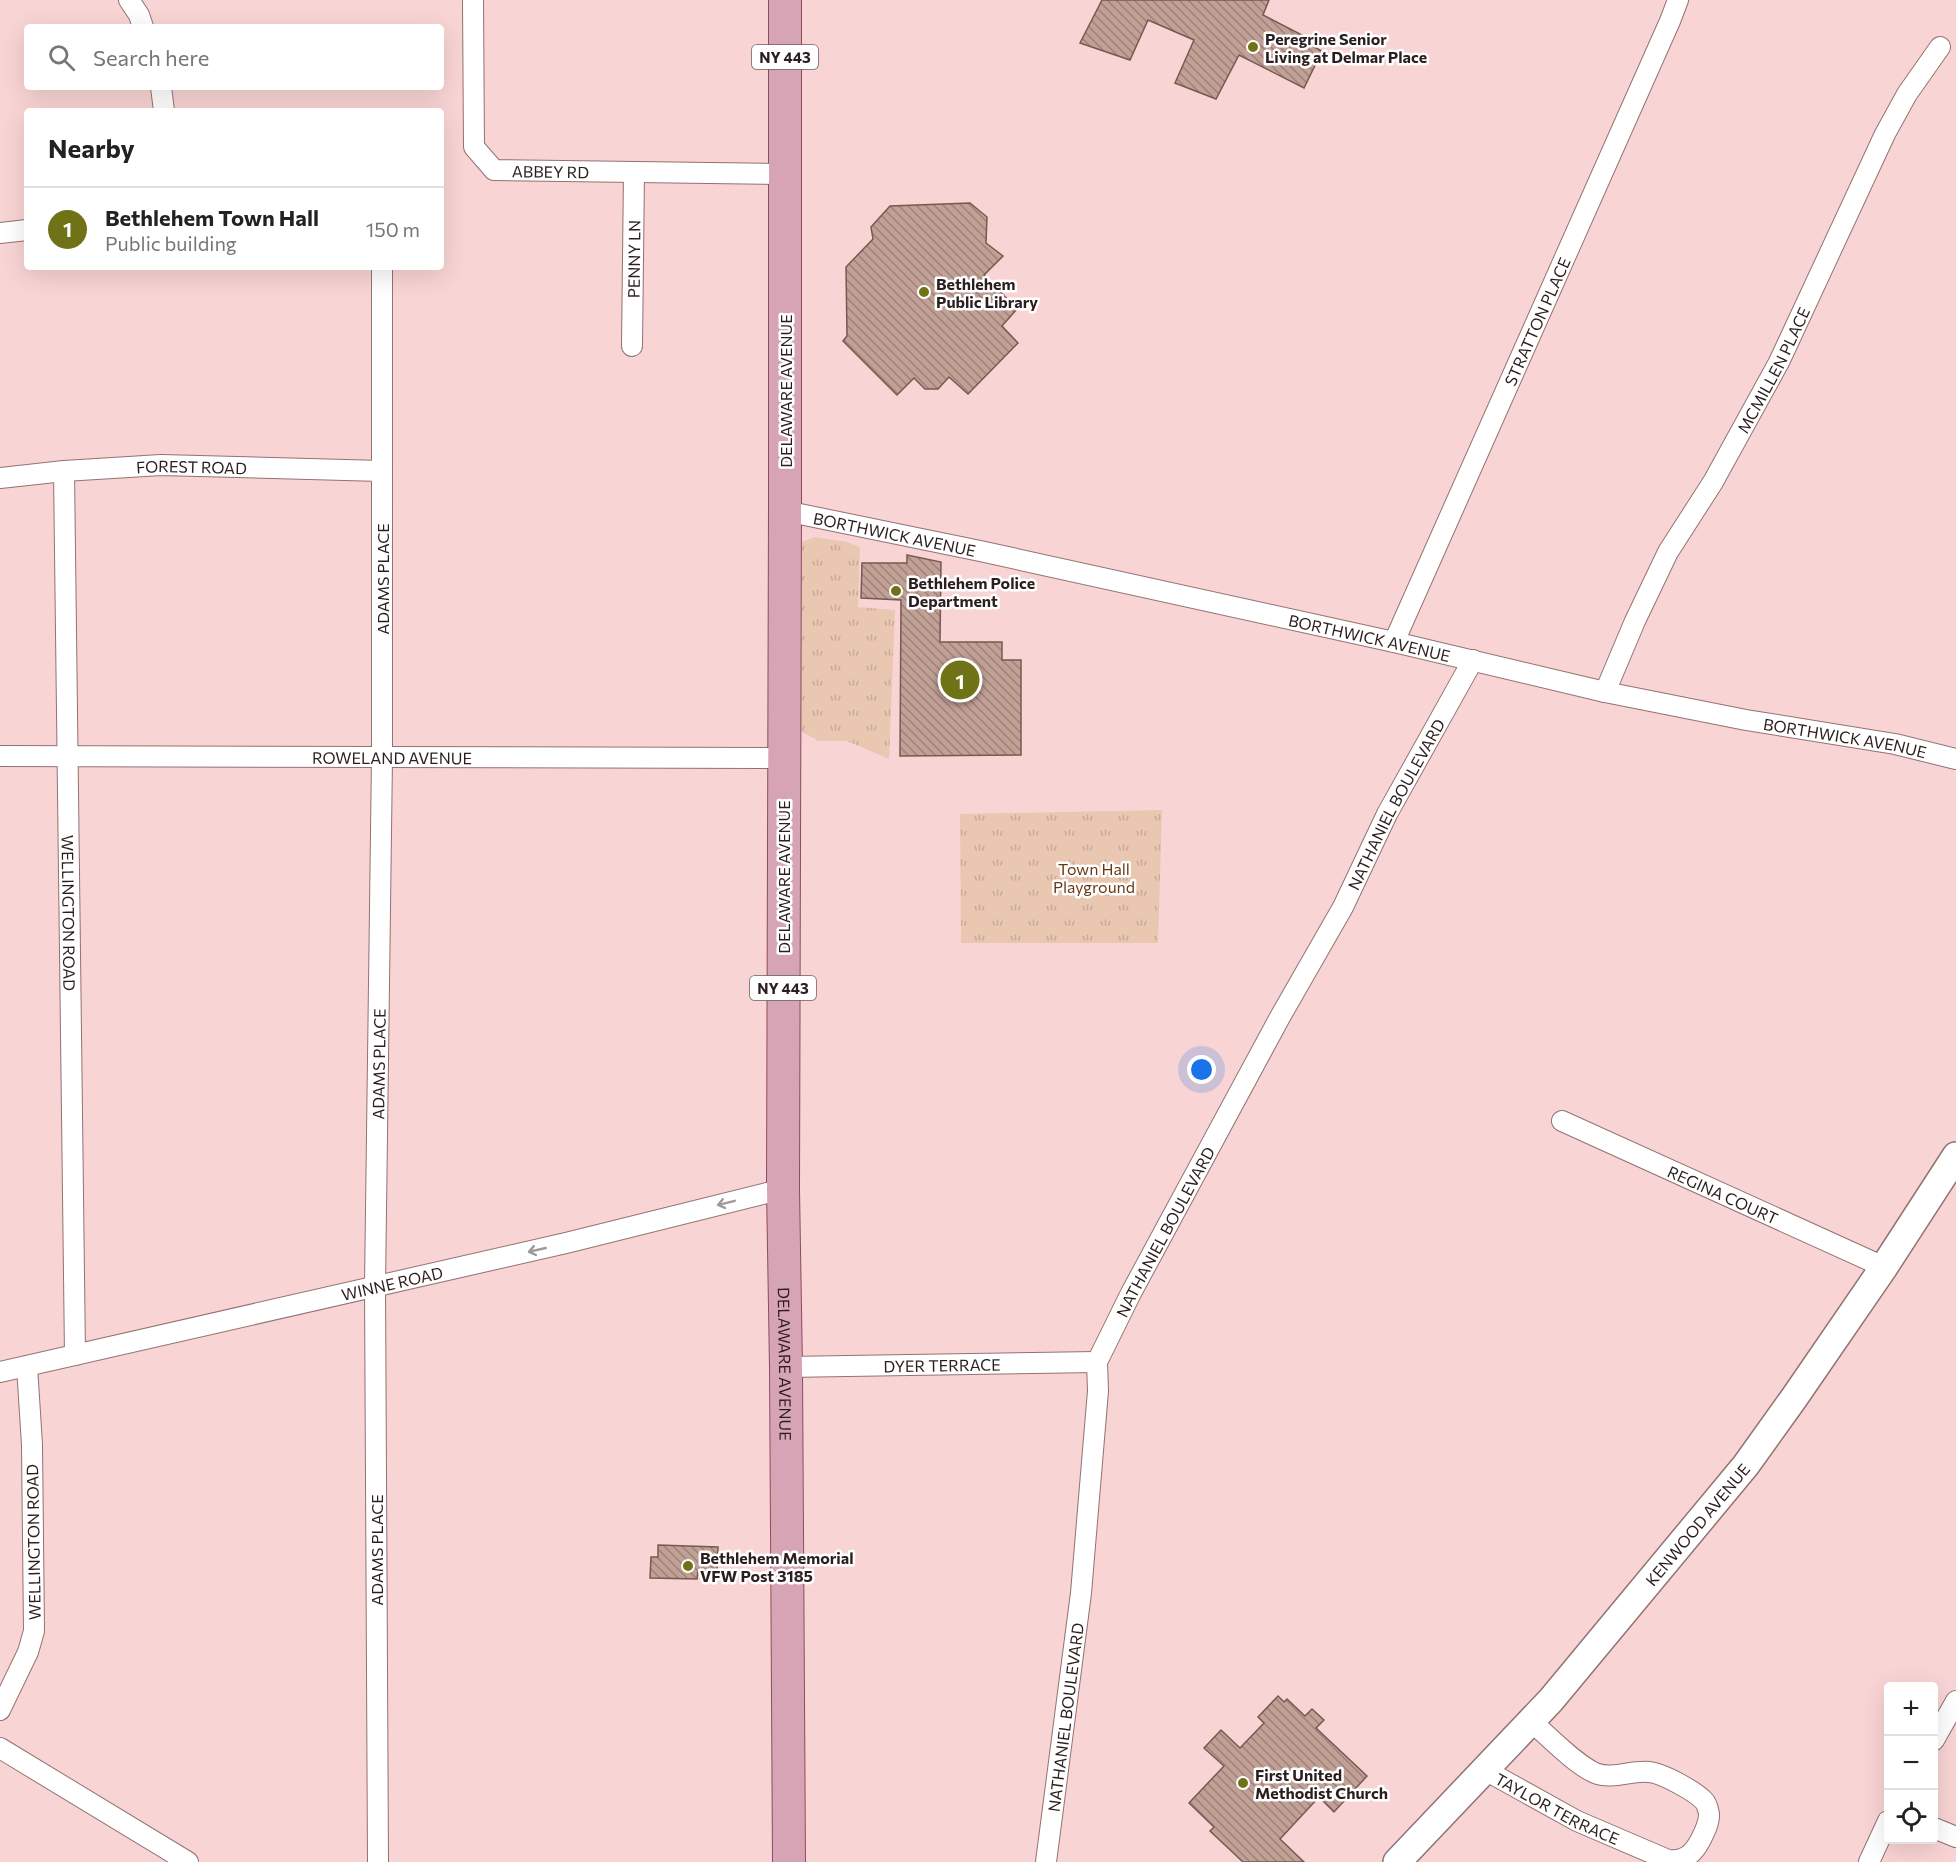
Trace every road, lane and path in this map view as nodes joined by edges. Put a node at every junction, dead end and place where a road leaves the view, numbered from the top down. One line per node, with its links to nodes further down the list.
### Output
1 (129, 0): 5 (street)
2 (473, 0): 9 (street, ABBEY RD)
3 (785, 0): 10 (main road, DELAWARE AVENUE / NY 443)
4 (1678, 0): 19 (street, STRATTON PLACE)
5 (142, 24)
6 (1940, 47): 21 (street, MCMILLEN PLACE)
7 (161, 90): 8 (street)
8 (164, 108)
9 (634, 172): 10 (street, ABBEY RD); 14 (street, PENNY LN)
10 (785, 174): 18 (main road, DELAWARE AVENUE / NY 443)
11 (24, 230): 12 (street)
12 (0, 232)
13 (382, 270): 16 (street, ADAMS PLACE)
14 (632, 346)
15 (64, 471): 16 (street, FOREST ROAD); 17 (street, FOREST ROAD); 22 (street, WELLINGTON ROAD)
16 (382, 471): 24 (street, ADAMS PLACE)
17 (0, 478)
18 (785, 511): 19 (street, BORTHWICK AVENUE); 25 (main road, DELAWARE AVENUE / NY 443)
19 (1394, 642): 20 (street, BORTHWICK AVENUE)
20 (1473, 660): 21 (street, BORTHWICK AVENUE); 33 (street, NATHANIEL BOULEVARD)
21 (1605, 692): 26 (street, BORTHWICK AVENUE)
22 (68, 755): 23 (street, ROWELAND AVENUE); 24 (street, ROWELAND AVENUE); 32 (street, WELLINGTON ROAD)
23 (0, 756)
24 (382, 757): 25 (street, ROWELAND AVENUE); 31 (street, ADAMS PLACE)
25 (783, 758): 29 (main road, DELAWARE AVENUE / NY 443)
26 (1956, 759)
27 (1562, 1121): 30 (street, REGINA COURT)
28 (1956, 1156): 30 (main road, KENWOOD AVENUE)
29 (783, 1189): 31 (street, WINNE ROAD, one-way to 31); 35 (main road, DELAWARE AVENUE / NY 443)
30 (1884, 1267): 39 (main road, KENWOOD AVENUE)
31 (375, 1286): 32 (street, WINNE ROAD); 47 (street, ADAMS PLACE)
32 (75, 1355): 34 (street, WINNE ROAD)
33 (1097, 1362): 35 (street, DYER TERRACE); 49 (street, NATHANIEL BOULEVARD)
34 (27, 1366): 36 (street, WINNE ROAD); 38 (street, WELLINGTON ROAD)
35 (786, 1367): 48 (main road, DELAWARE AVENUE / NY 443)
36 (0, 1372)
37 (1956, 1701): 40 (street)
38 (0, 1710)
39 (1531, 1721): 42 (main road, KENWOOD AVENUE); 42 (street, TAYLOR TERRACE)
40 (1936, 1736)
41 (0, 1748): 46 (street)
42 (1485, 1770): 50 (main road, KENWOOD AVENUE)
43 (1884, 1830): 51 (street)
44 (1938, 1830): 45 (street)
45 (1956, 1837)
46 (188, 1862)
47 (378, 1862)
48 (789, 1862)
49 (1046, 1862)
50 (1397, 1862)
51 (1869, 1862)

